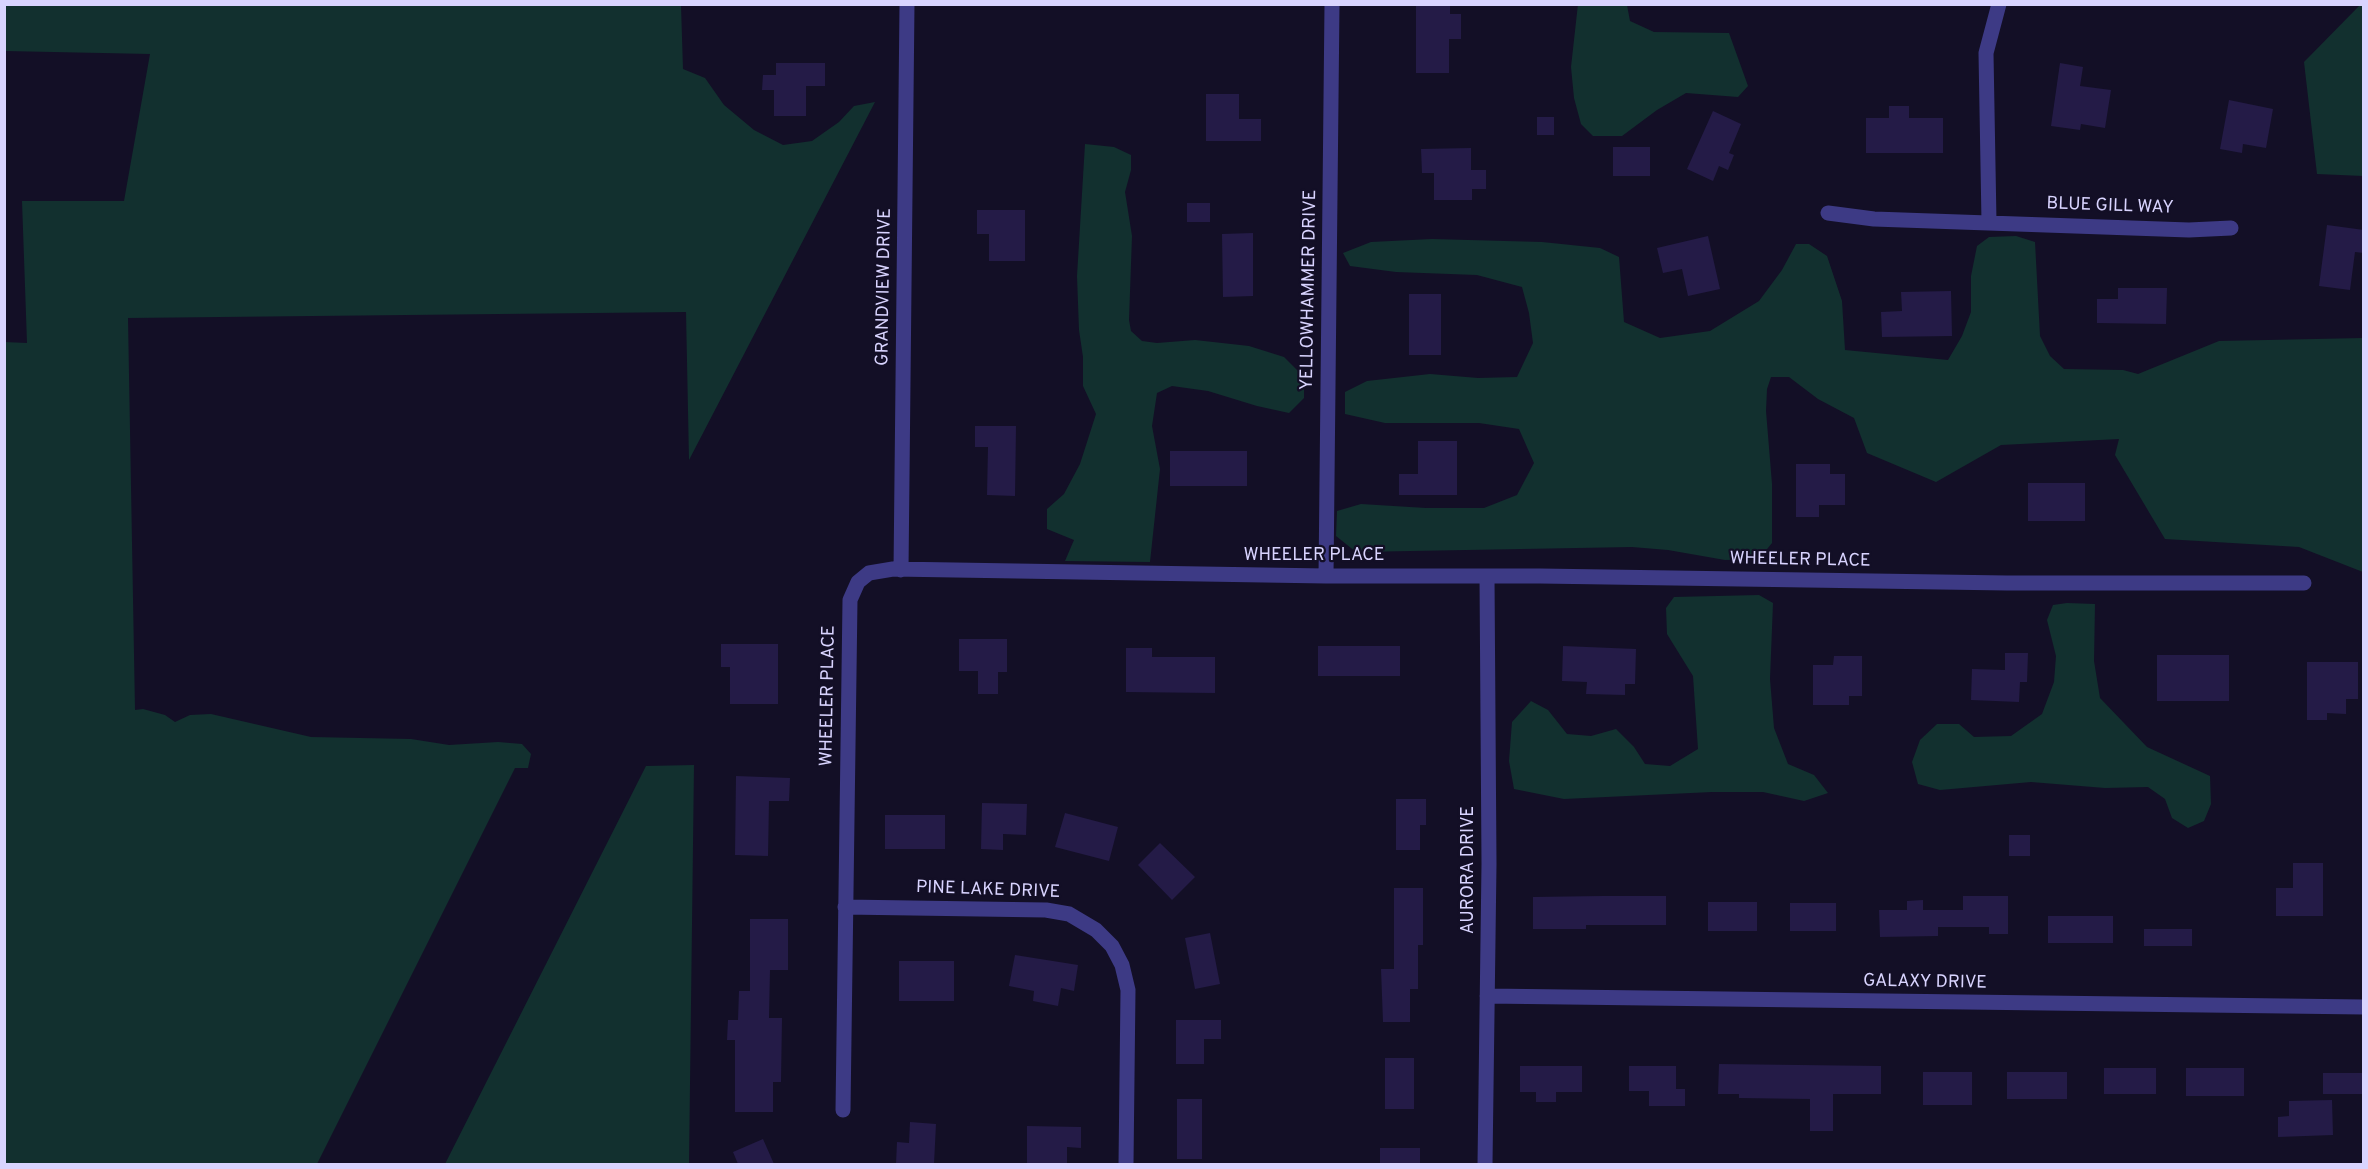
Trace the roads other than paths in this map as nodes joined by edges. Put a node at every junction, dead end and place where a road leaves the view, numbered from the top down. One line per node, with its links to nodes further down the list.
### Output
1 (907, 4): 7 (street, GRANDVIEW DRIVE)
2 (1332, 4): 8 (street, YELLOWHAMMER DRIVE)
3 (1999, 4): 5 (street)
4 (1828, 213): 5 (street, BLUE GILL WAY)
5 (1989, 222): 6 (street, BLUE GILL WAY)
6 (2231, 228)
7 (901, 570): 8 (street, WHEELER PLACE); 11 (street, WHEELER PLACE)
8 (1326, 576): 9 (street, WHEELER PLACE)
9 (1486, 576): 10 (street, WHEELER PLACE); 12 (street, AURORA DRIVE)
10 (2304, 583)
11 (845, 907): 14 (street, WHEELER PLACE); 15 (street, PINE LAKE DRIVE)
12 (1487, 996): 13 (street, GALAXY DRIVE); 16 (street, AURORA DRIVE)
13 (2364, 1008)
14 (843, 1110)
15 (1126, 1164)
16 (1485, 1164)

